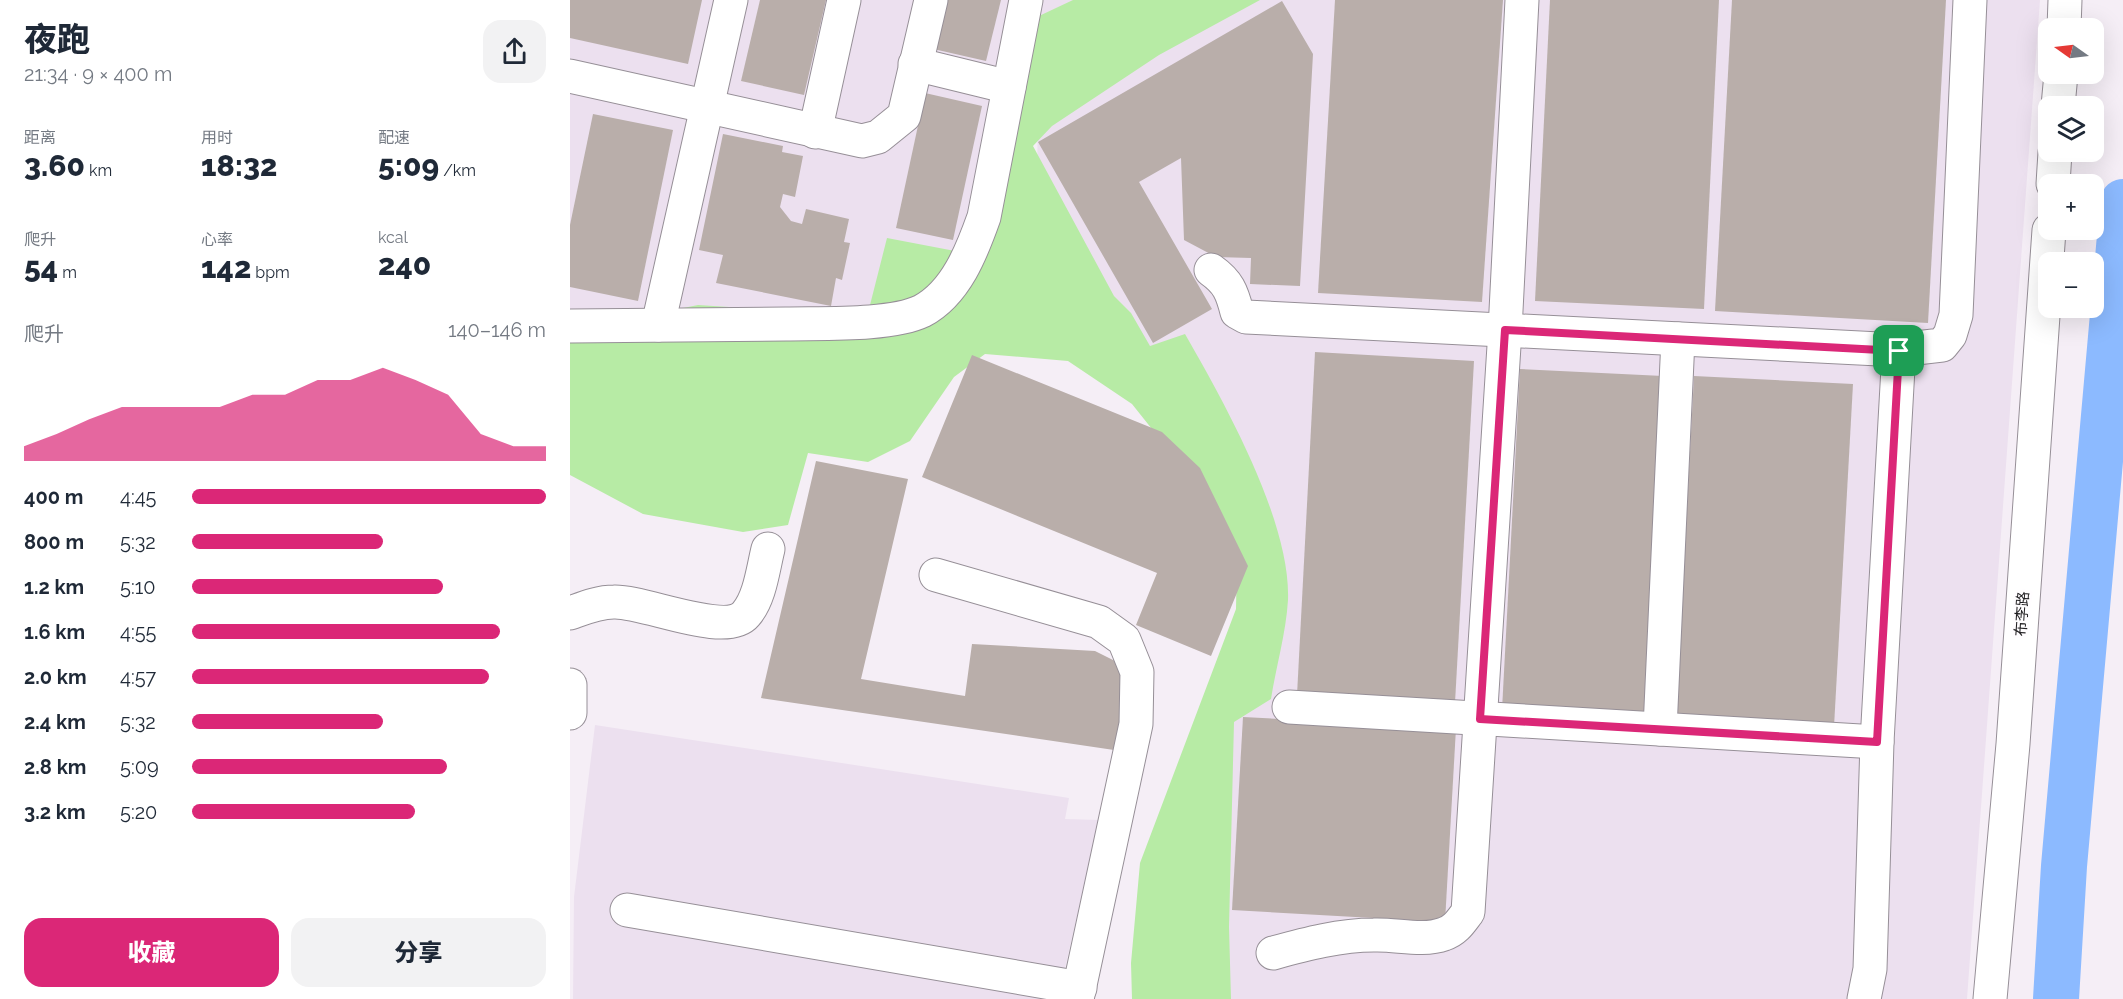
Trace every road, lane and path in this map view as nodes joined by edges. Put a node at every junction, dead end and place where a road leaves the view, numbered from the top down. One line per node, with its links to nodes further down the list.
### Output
1 (731, 0): 12 (main road)
2 (844, 0): 13 (main road)
3 (931, 0): 9 (main road)
4 (1026, 0): 11 (main road)
5 (1522, 0): 18 (main road)
6 (1970, 0): 20 (main road)
7 (2065, 0): 8 (main road)
8 (2064, 18)
9 (915, 64): 11 (main road); 13 (main road)
10 (570, 76): 12 (main road)
11 (1009, 87): 16 (main road)
12 (707, 107): 13 (main road); 16 (main road)
13 (815, 132)
14 (2048, 240): 34 (main road, 布李路)
15 (1211, 270): 18 (main road)
16 (658, 326): 17 (main road)
17 (570, 327)
18 (1505, 330): 19 (main road); 27 (main road)
19 (1678, 339): 20 (main road); 28 (main road)
20 (1899, 351): 29 (main road)
21 (768, 549): 23 (main road)
22 (936, 575): 32 (main road)
23 (570, 614)
24 (570, 685): 26 (main road)
25 (1289, 707): 27 (main road)
26 (570, 713)
27 (1480, 719): 28 (main road); 31 (main road)
28 (1660, 729): 29 (main road)
29 (1877, 742): 33 (main road)
30 (627, 910): 32 (main road)
31 (1273, 953)
32 (1078, 994)
33 (1864, 999)
34 (1990, 999)

